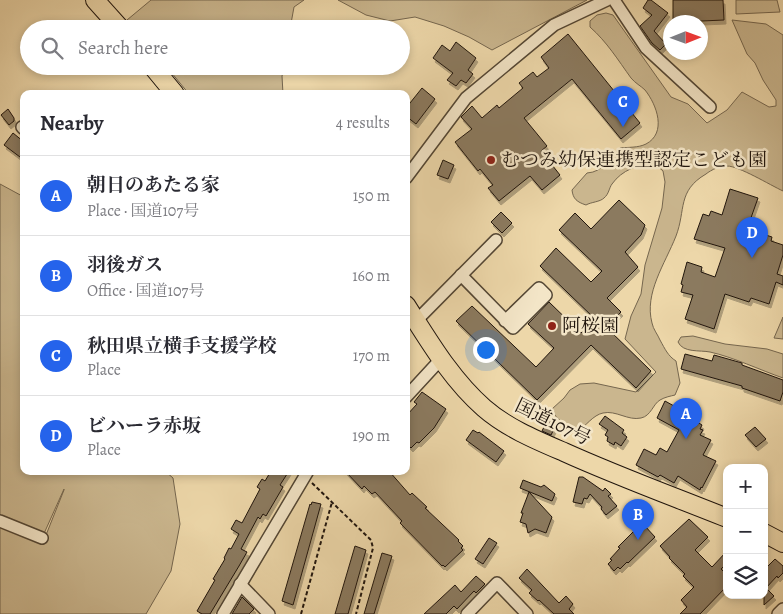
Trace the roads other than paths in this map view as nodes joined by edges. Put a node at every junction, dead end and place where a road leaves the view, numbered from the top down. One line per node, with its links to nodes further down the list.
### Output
1 (95, 0): 4 (highway)
2 (607, 0): 8 (street)
3 (614, 0): 7 (street)
4 (113, 20)
5 (159, 75): 6 (highway)
6 (172, 90)
7 (710, 107)
8 (410, 173)
9 (496, 240): 10 (street)
10 (461, 275): 12 (street); 13 (street)
11 (410, 311): 12 (highway, 国道107号)
12 (416, 321): 14 (highway, 国道107号)
13 (505, 321)
14 (441, 359): 15 (street); 17 (highway, 国道107号)
15 (410, 393)
16 (306, 475): 22 (street)
17 (723, 516)
18 (0, 521): 20 (street)
19 (768, 535): 21 (highway)
20 (42, 538)
21 (783, 543)
22 (240, 584): 24 (street); 25 (street)
23 (783, 609): 28 (street)
24 (223, 614)
25 (269, 614)
26 (467, 614): 27 (street)
27 (527, 614)
28 (778, 614)

